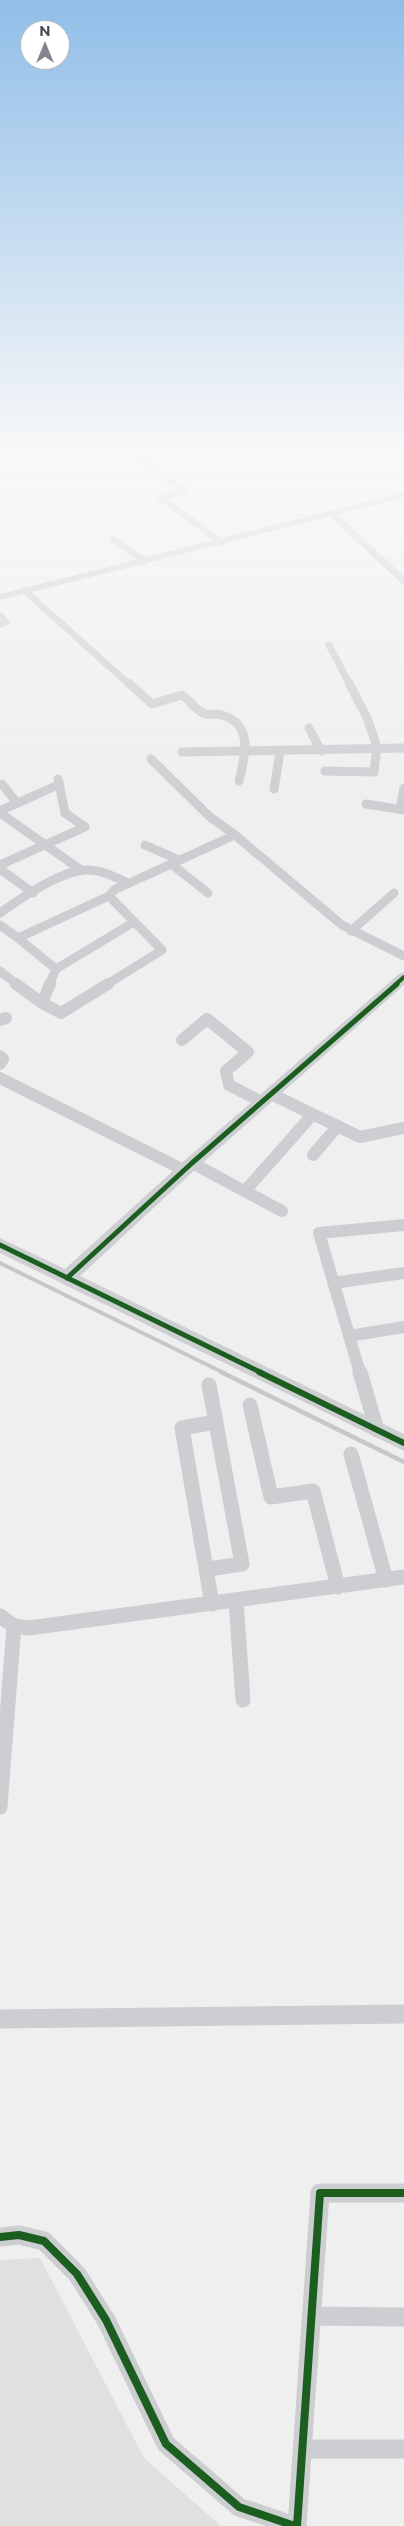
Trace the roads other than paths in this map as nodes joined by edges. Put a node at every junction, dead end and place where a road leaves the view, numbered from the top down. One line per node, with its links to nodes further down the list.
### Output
1 (109, 570): 4 (street)
2 (392, 570): 3 (street)
3 (404, 581)
4 (25, 591): 5 (street); 15 (street)
5 (0, 597)
6 (0, 616): 7 (street)
7 (0, 624)
8 (329, 645): 10 (street)
9 (309, 728): 12 (street)
10 (377, 747): 11 (street); 12 (street); 17 (street)
11 (404, 748)
12 (320, 751): 14 (street)
13 (182, 752): 15 (street)
14 (280, 752): 15 (street); 21 (street)
15 (246, 753): 18 (street)
16 (151, 760): 26 (street)
17 (325, 771)
18 (239, 781)
19 (2, 784): 22 (street)
20 (404, 788): 24 (street)
21 (274, 789)
22 (17, 803): 25 (street); 27 (street)
23 (366, 804): 24 (street)
24 (402, 809)
25 (0, 812): 27 (street)
26 (235, 835): 29 (street); 40 (street)
27 (46, 845): 30 (street); 31 (street)
28 (145, 845): 29 (street)
29 (175, 862): 32 (street); 35 (street)
30 (0, 867): 33 (street)
31 (82, 870): 32 (street); 33 (street)
32 (128, 883): 36 (street)
33 (33, 893): 37 (street)
34 (394, 893): 40 (street)
35 (208, 894)
36 (109, 896): 38 (street); 41 (street)
37 (0, 913)
38 (134, 922): 43 (street); 46 (street)
39 (0, 925): 41 (street)
40 (351, 931): 42 (street)
41 (18, 938): 43 (street)
42 (404, 956)
43 (56, 969): 46 (street)
44 (0, 971): 46 (street)
45 (404, 977): 51 (street)
46 (42, 1003)
47 (182, 1040): 51 (street)
48 (0, 1056): 49 (street)
49 (0, 1064)
50 (0, 1078): 56 (street)
51 (267, 1098): 52 (street); 56 (street)
52 (313, 1114): 53 (street); 57 (street)
53 (338, 1126): 54 (street); 55 (street)
54 (404, 1128)
55 (313, 1155)
56 (188, 1167): 57 (street); 62 (street)
57 (245, 1191): 58 (street)
58 (282, 1211)
59 (404, 1225): 63 (street)
60 (0, 1246): 62 (street)
61 (404, 1273): 63 (street)
62 (67, 1278): 69 (street)
63 (333, 1283): 65 (street)
64 (404, 1327): 65 (street)
65 (349, 1336): 69 (street)
66 (209, 1385): 68 (street)
67 (250, 1405): 75 (street)
68 (216, 1422): 72 (street); 72 (street)
69 (377, 1430): 70 (street)
70 (404, 1443)
71 (351, 1454): 74 (street)
72 (208, 1569): 77 (street)
73 (404, 1577): 74 (street)
74 (386, 1580): 75 (street)
75 (338, 1588): 76 (street)
76 (236, 1601): 77 (street); 80 (street)
77 (212, 1604): 79 (street)
78 (0, 1616): 79 (street)
79 (14, 1626): 81 (street)
80 (243, 1700)
81 (4, 1716): 82 (street)
82 (0, 1807)
83 (404, 2014): 84 (street)
84 (0, 2019)
85 (404, 2193): 87 (street)
86 (0, 2237): 91 (street)
87 (311, 2316): 88 (street); 89 (street)
88 (404, 2317)
89 (302, 2449): 90 (street); 91 (street)
90 (404, 2449)
91 (296, 2526)

